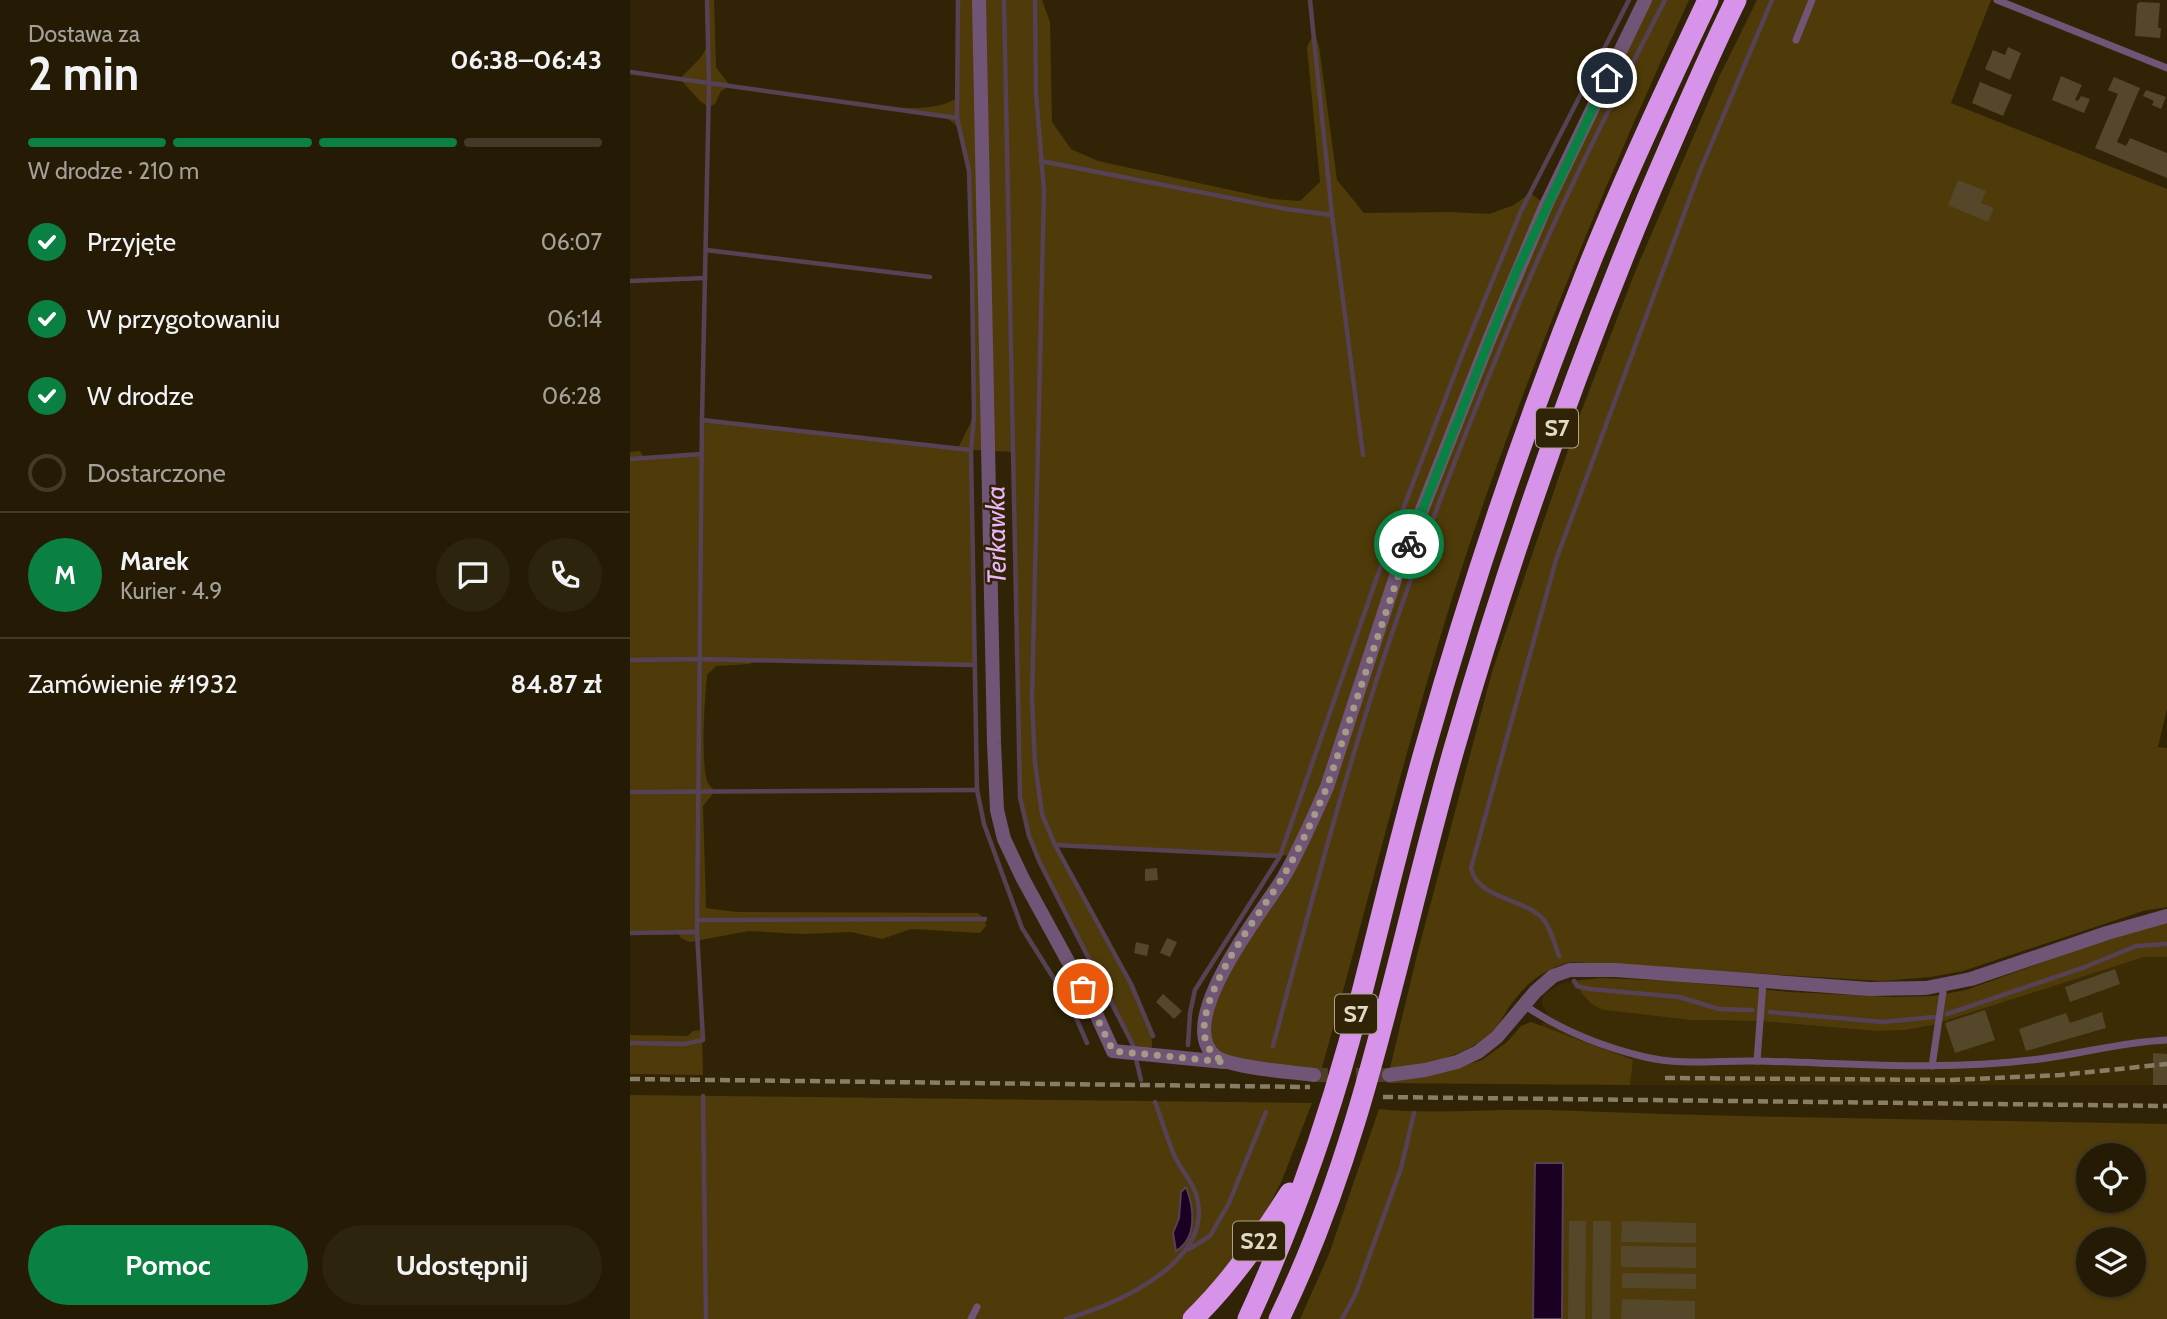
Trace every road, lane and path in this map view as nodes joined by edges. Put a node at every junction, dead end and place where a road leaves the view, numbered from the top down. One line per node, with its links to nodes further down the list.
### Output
1 (979, 0): 15 (street)
2 (1645, 0): 15 (street)
3 (1708, 0): 19 (highway, S7)
4 (1736, 0): 24 (highway, S7)
5 (1812, 0): 7 (lane)
6 (1997, 0): 8 (lane)
7 (1797, 40)
8 (2167, 68)
9 (2167, 916): 11 (street)
10 (1763, 982): 11 (street); 12 (street); 14 (lane)
11 (1944, 985): 16 (lane)
12 (1524, 1004): 14 (lane); 18 (street)
13 (2167, 1040): 16 (lane)
14 (1757, 1061): 16 (lane)
15 (1225, 1062): 17 (street)
16 (1932, 1066)
17 (1314, 1074)
18 (1389, 1075)
19 (1313, 1156): 22 (highway, S22); 23 (highway, S7)
20 (977, 1307): 21 (lane)
21 (971, 1319)
22 (1194, 1319)
23 (1248, 1319)
24 (1279, 1319)

